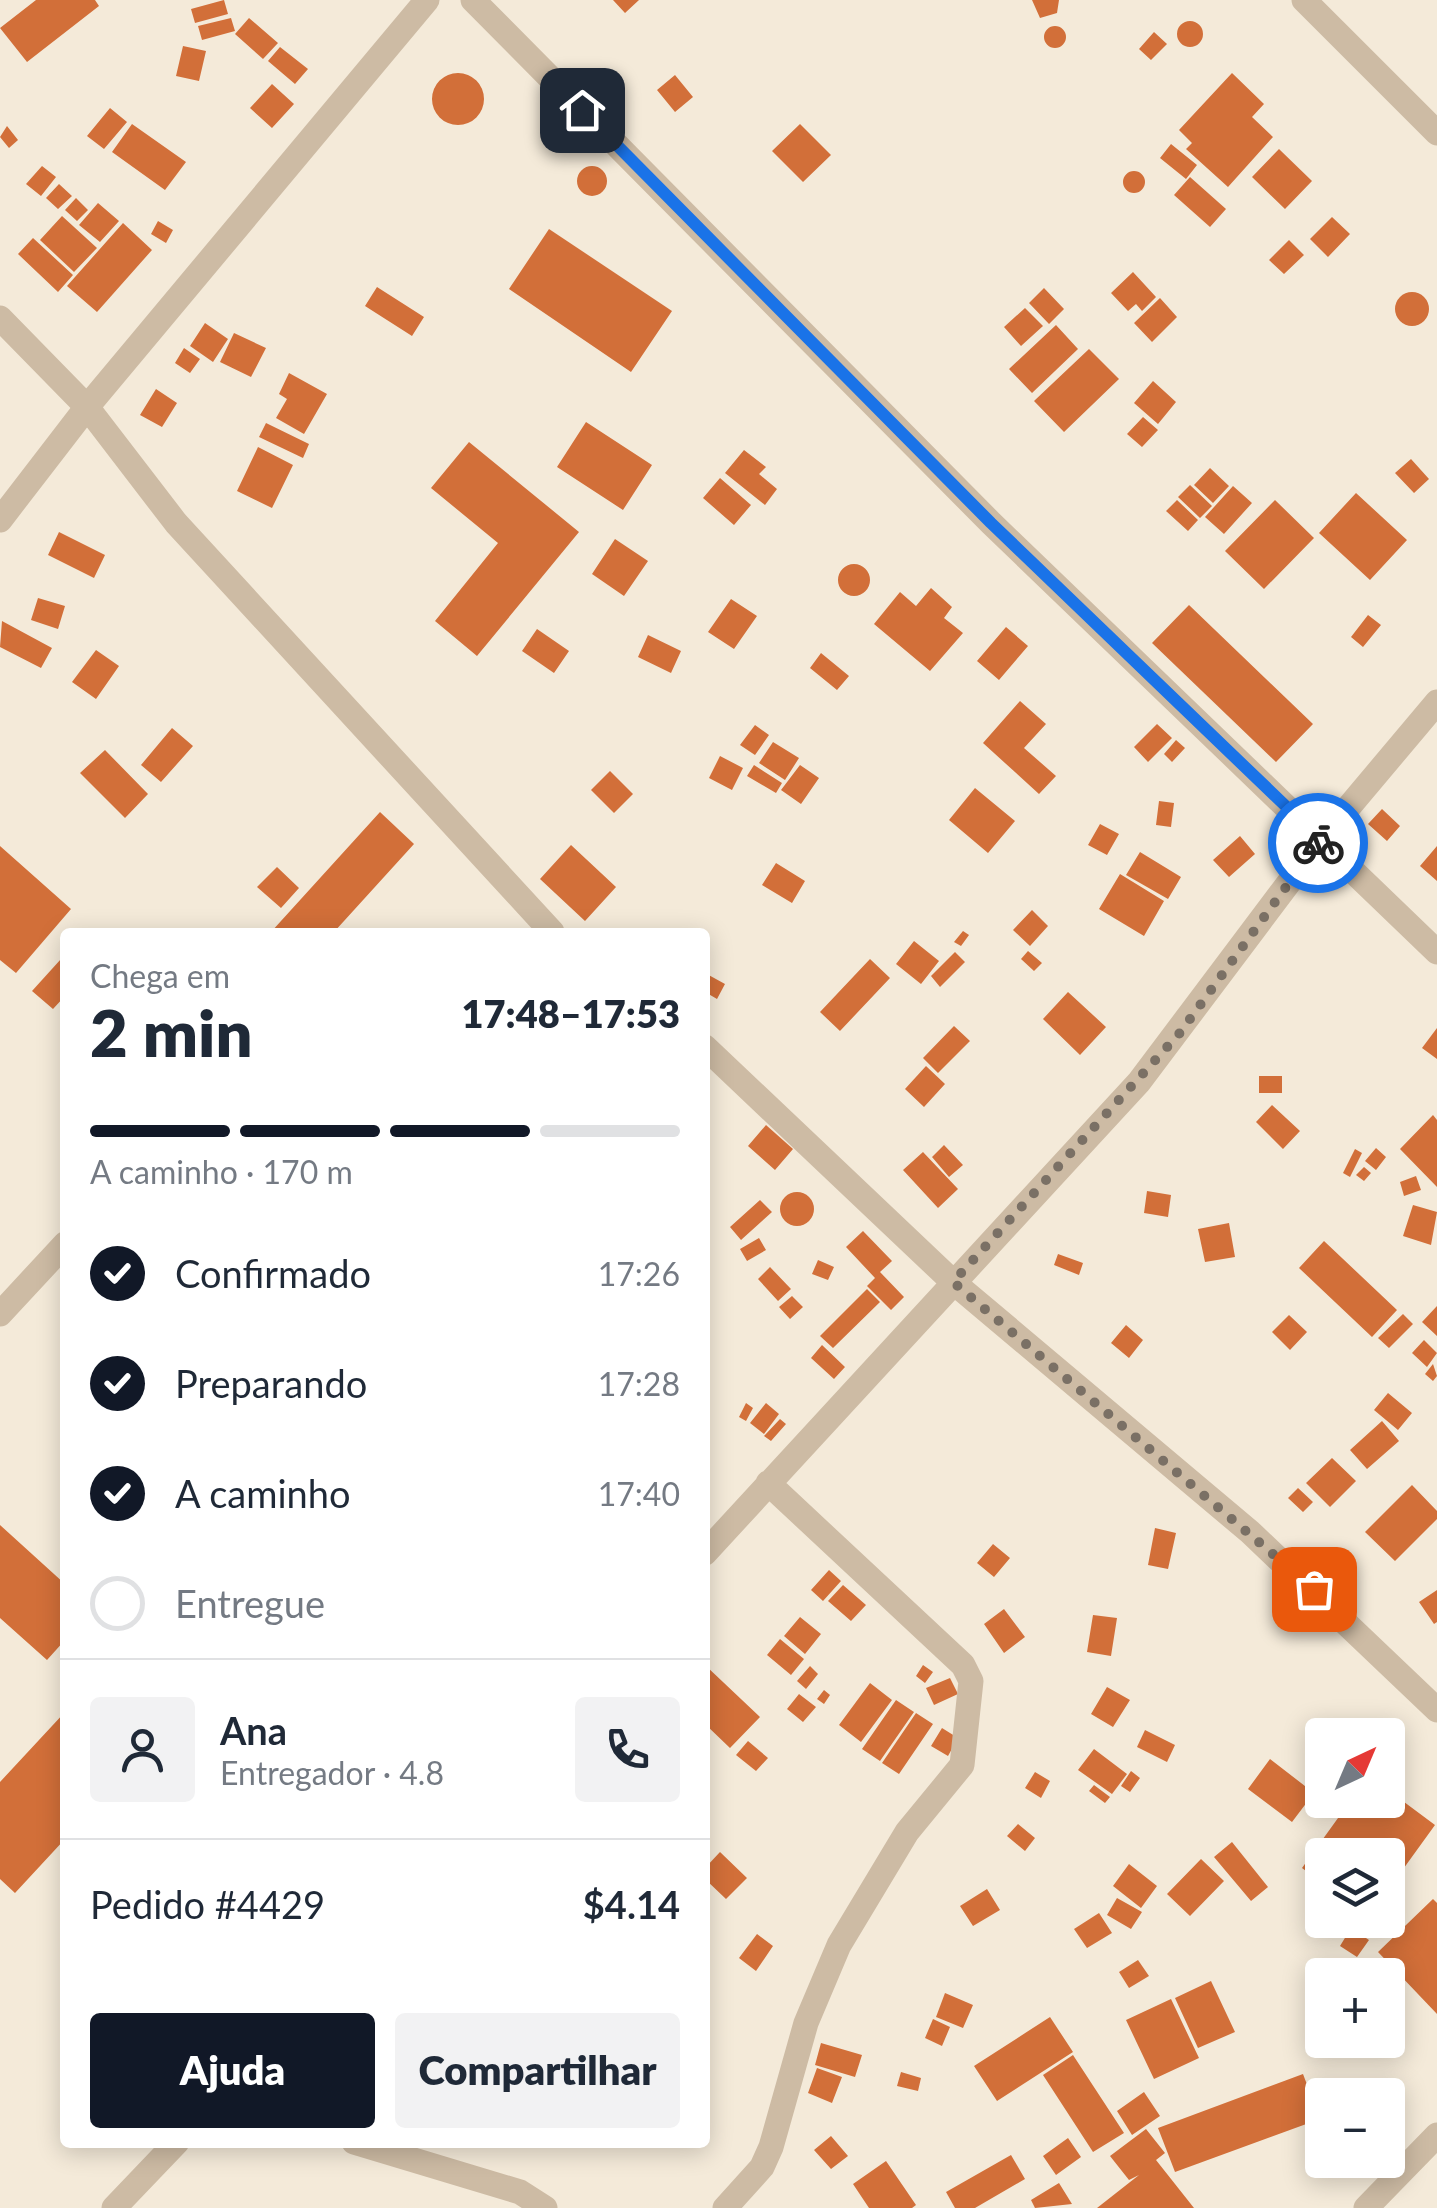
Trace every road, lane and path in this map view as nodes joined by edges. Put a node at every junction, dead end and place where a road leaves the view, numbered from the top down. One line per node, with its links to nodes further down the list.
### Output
1 (426, 0): 6 (street)
2 (474, 0): 9 (street)
3 (1304, 0): 4 (street)
4 (1437, 133)
5 (0, 318): 6 (street)
6 (87, 407): 7 (street); 10 (street)
7 (0, 520)
8 (1437, 702): 9 (street)
9 (1321, 840): 11 (street); 14 (street)
10 (548, 928)
11 (1437, 952)
12 (710, 1052): 14 (street)
13 (60, 1249): 15 (street)
14 (953, 1282): 16 (street); 18 (street)
15 (0, 1314)
16 (768, 1482): 17 (street); 24 (street)
17 (710, 1547)
18 (1437, 1710)
19 (1437, 2136): 25 (street)
20 (171, 2148): 22 (street)
21 (374, 2148): 23 (street)
22 (114, 2208)
23 (545, 2208)
24 (726, 2208)
25 (1366, 2208)

